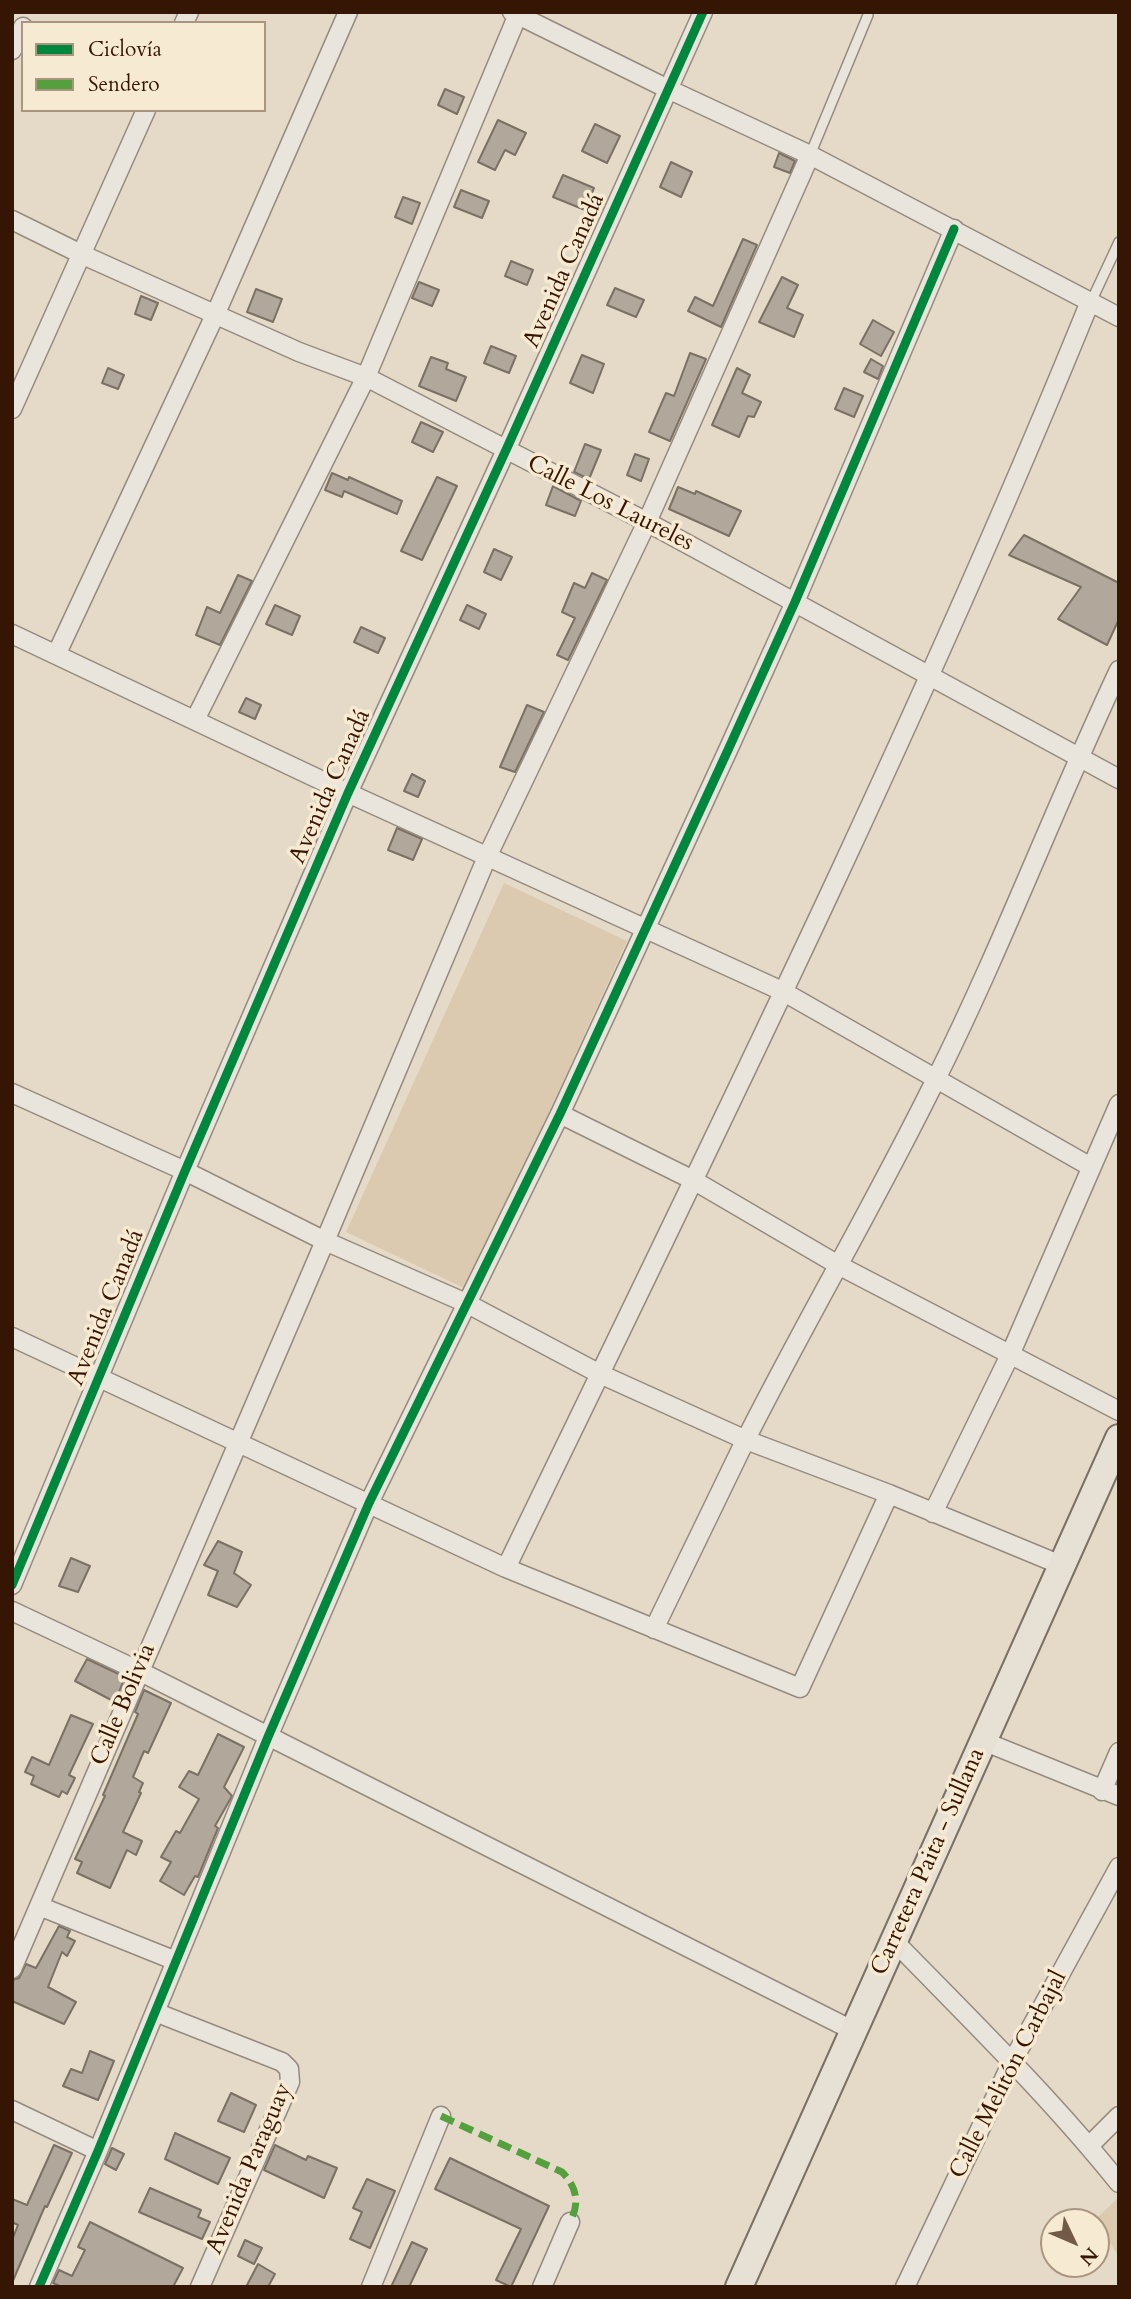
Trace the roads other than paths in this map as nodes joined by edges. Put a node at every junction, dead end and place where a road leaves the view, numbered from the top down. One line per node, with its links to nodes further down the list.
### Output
1 (348, 12): 15 (street)
2 (703, 12): 7 (street, Avenida Canadá)
3 (516, 13): 7 (street); 17 (street)
4 (869, 15): 9 (lane)
5 (21, 31): 6 (street)
6 (12, 50)
7 (668, 89): 9 (street); 19 (street, Avenida Canadá)
8 (145, 112): 13 (street)
9 (810, 155): 11 (street); 20 (street, Calle Bolivia)
10 (12, 220): 13 (street, Calle Los Laureles)
11 (954, 229): 14 (street); 21 (street)
12 (1119, 242): 14 (lane)
13 (83, 255): 15 (street, Calle Los Laureles); 18 (street)
14 (1089, 304): 16 (street); 25 (street)
15 (216, 313): 17 (street, Calle Los Laureles); 23 (street)
16 (1119, 317)
17 (366, 377): 19 (street, Calle Los Laureles); 26 (street)
18 (12, 409)
19 (506, 450): 20 (street, Calle Los Laureles); 29 (street, Avenida Canadá)
20 (647, 522): 21 (street, Calle Los Laureles); 30 (street, Calle Bolivia)
21 (795, 602): 25 (street, Calle Los Laureles); 31 (street)
22 (12, 634): 23 (street)
23 (57, 653): 26 (street)
24 (1119, 670): 27 (street)
25 (930, 675): 27 (street, Calle Los Laureles); 32 (street)
26 (195, 720): 29 (street)
27 (1079, 755): 28 (street, Calle Los Laureles); 33 (street)
28 (1119, 779)
29 (348, 793): 30 (street); 38 (street, Avenida Canadá)
30 (487, 857): 31 (street); 40 (street, Calle Bolivia)
31 (645, 928): 32 (street); 36 (street)
32 (782, 991): 33 (street); 39 (street)
33 (936, 1080): 37 (street); 41 (street)
34 (12, 1093): 38 (street)
35 (1119, 1104): 37 (street)
36 (560, 1114): 39 (street); 42 (street)
37 (1091, 1167): 44 (street)
38 (185, 1171): 40 (street); 46 (street, Avenida Canadá)
39 (693, 1180): 41 (street); 45 (street)
40 (325, 1241): 42 (street); 50 (street, Calle Bolivia)
41 (840, 1266): 44 (street); 49 (street)
42 (466, 1303): 45 (street); 52 (street)
43 (12, 1337): 46 (street)
44 (1010, 1355): 47 (street); 53 (street)
45 (600, 1374): 49 (street); 55 (street)
46 (100, 1378): 50 (street); 56 (street, Avenida Canadá)
47 (1119, 1411)
48 (1119, 1438): 54 (main road, Carretera Paita - Sullana)
49 (746, 1440): 51 (street); 58 (street)
50 (239, 1442): 52 (street); 59 (street, Calle Bolivia)
51 (889, 1494): 53 (street); 58 (street)
52 (369, 1503): 55 (street); 60 (street)
53 (933, 1513): 54 (street)
54 (1061, 1565): 61 (main road, Carretera Paita - Sullana)
55 (506, 1568): 58 (street)
56 (12, 1585)
57 (12, 1611): 59 (street)
58 (654, 1629)
59 (139, 1671): 60 (street); 65 (street, Calle Bolivia)
60 (268, 1737): 67 (street); 70 (street)
61 (983, 1741): 63 (street); 66 (main road, Carretera Paita - Sullana)
62 (1119, 1752): 63 (street)
63 (1110, 1793)
64 (1119, 1867): 71 (street, Calle Melitón Carbajal)
65 (39, 1906): 67 (street); 68 (street, Calle Bolivia)
66 (894, 1941): 70 (main road, Carretera Paita - Sullana); 71 (street)
67 (176, 1961): 69 (street)
68 (12, 1969)
69 (155, 2012): 76 (street); 80 (street, Avenida Paraguay)
70 (854, 2031): 83 (main road, Carretera Paita - Sullana)
71 (1012, 2062): 75 (street); 84 (street, Calle Melitón Carbajal)
72 (12, 2110): 76 (street)
73 (441, 2116): 81 (street)
74 (1119, 2116): 75 (street)
75 (1089, 2146): 77 (street)
76 (99, 2151): 79 (street)
77 (1119, 2183)
78 (570, 2222): 82 (street)
79 (39, 2287)
80 (200, 2287)
81 (372, 2287)
82 (542, 2287)
83 (739, 2287)
84 (905, 2287)

